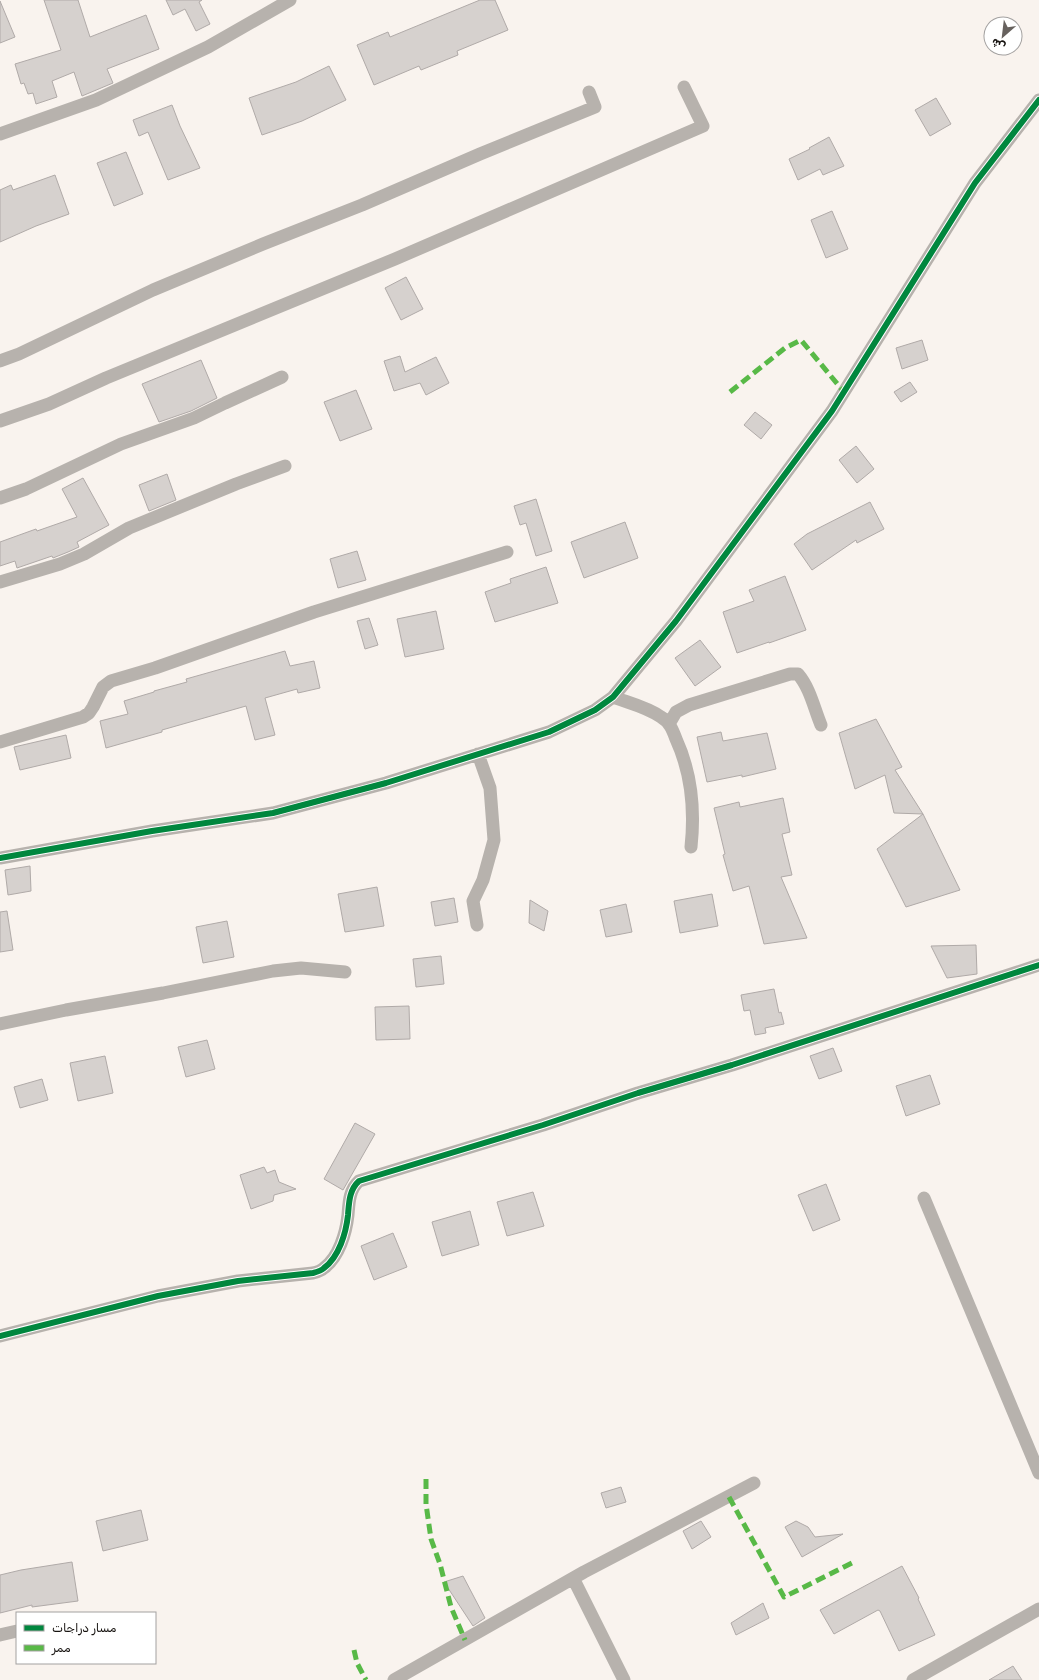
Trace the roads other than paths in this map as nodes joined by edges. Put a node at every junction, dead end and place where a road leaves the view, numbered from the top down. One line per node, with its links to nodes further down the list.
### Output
1 (290, 0): 5 (street)
2 (684, 87): 8 (street)
3 (589, 92): 6 (street)
4 (1039, 100): 13 (street)
5 (0, 134)
6 (0, 361)
7 (282, 377): 10 (street)
8 (0, 421)
9 (285, 466): 12 (street)
10 (0, 498)
11 (507, 552): 16 (street)
12 (0, 582)
13 (613, 697): 14 (street); 17 (street)
14 (669, 724): 15 (street); 18 (street)
15 (821, 725)
16 (0, 742)
17 (478, 754): 19 (street); 20 (street)
18 (691, 847)
19 (0, 858)
20 (477, 925)
21 (1039, 965): 25 (street)
22 (345, 972): 23 (street)
23 (0, 1024)
24 (924, 1198): 26 (street)
25 (0, 1336)
26 (1039, 1473)
27 (754, 1483): 28 (street)
28 (573, 1578): 32 (street); 33 (street)
29 (1039, 1609): 34 (street)
30 (16, 1630): 31 (street)
31 (0, 1634)
32 (394, 1680)
33 (624, 1680)
34 (913, 1680)

